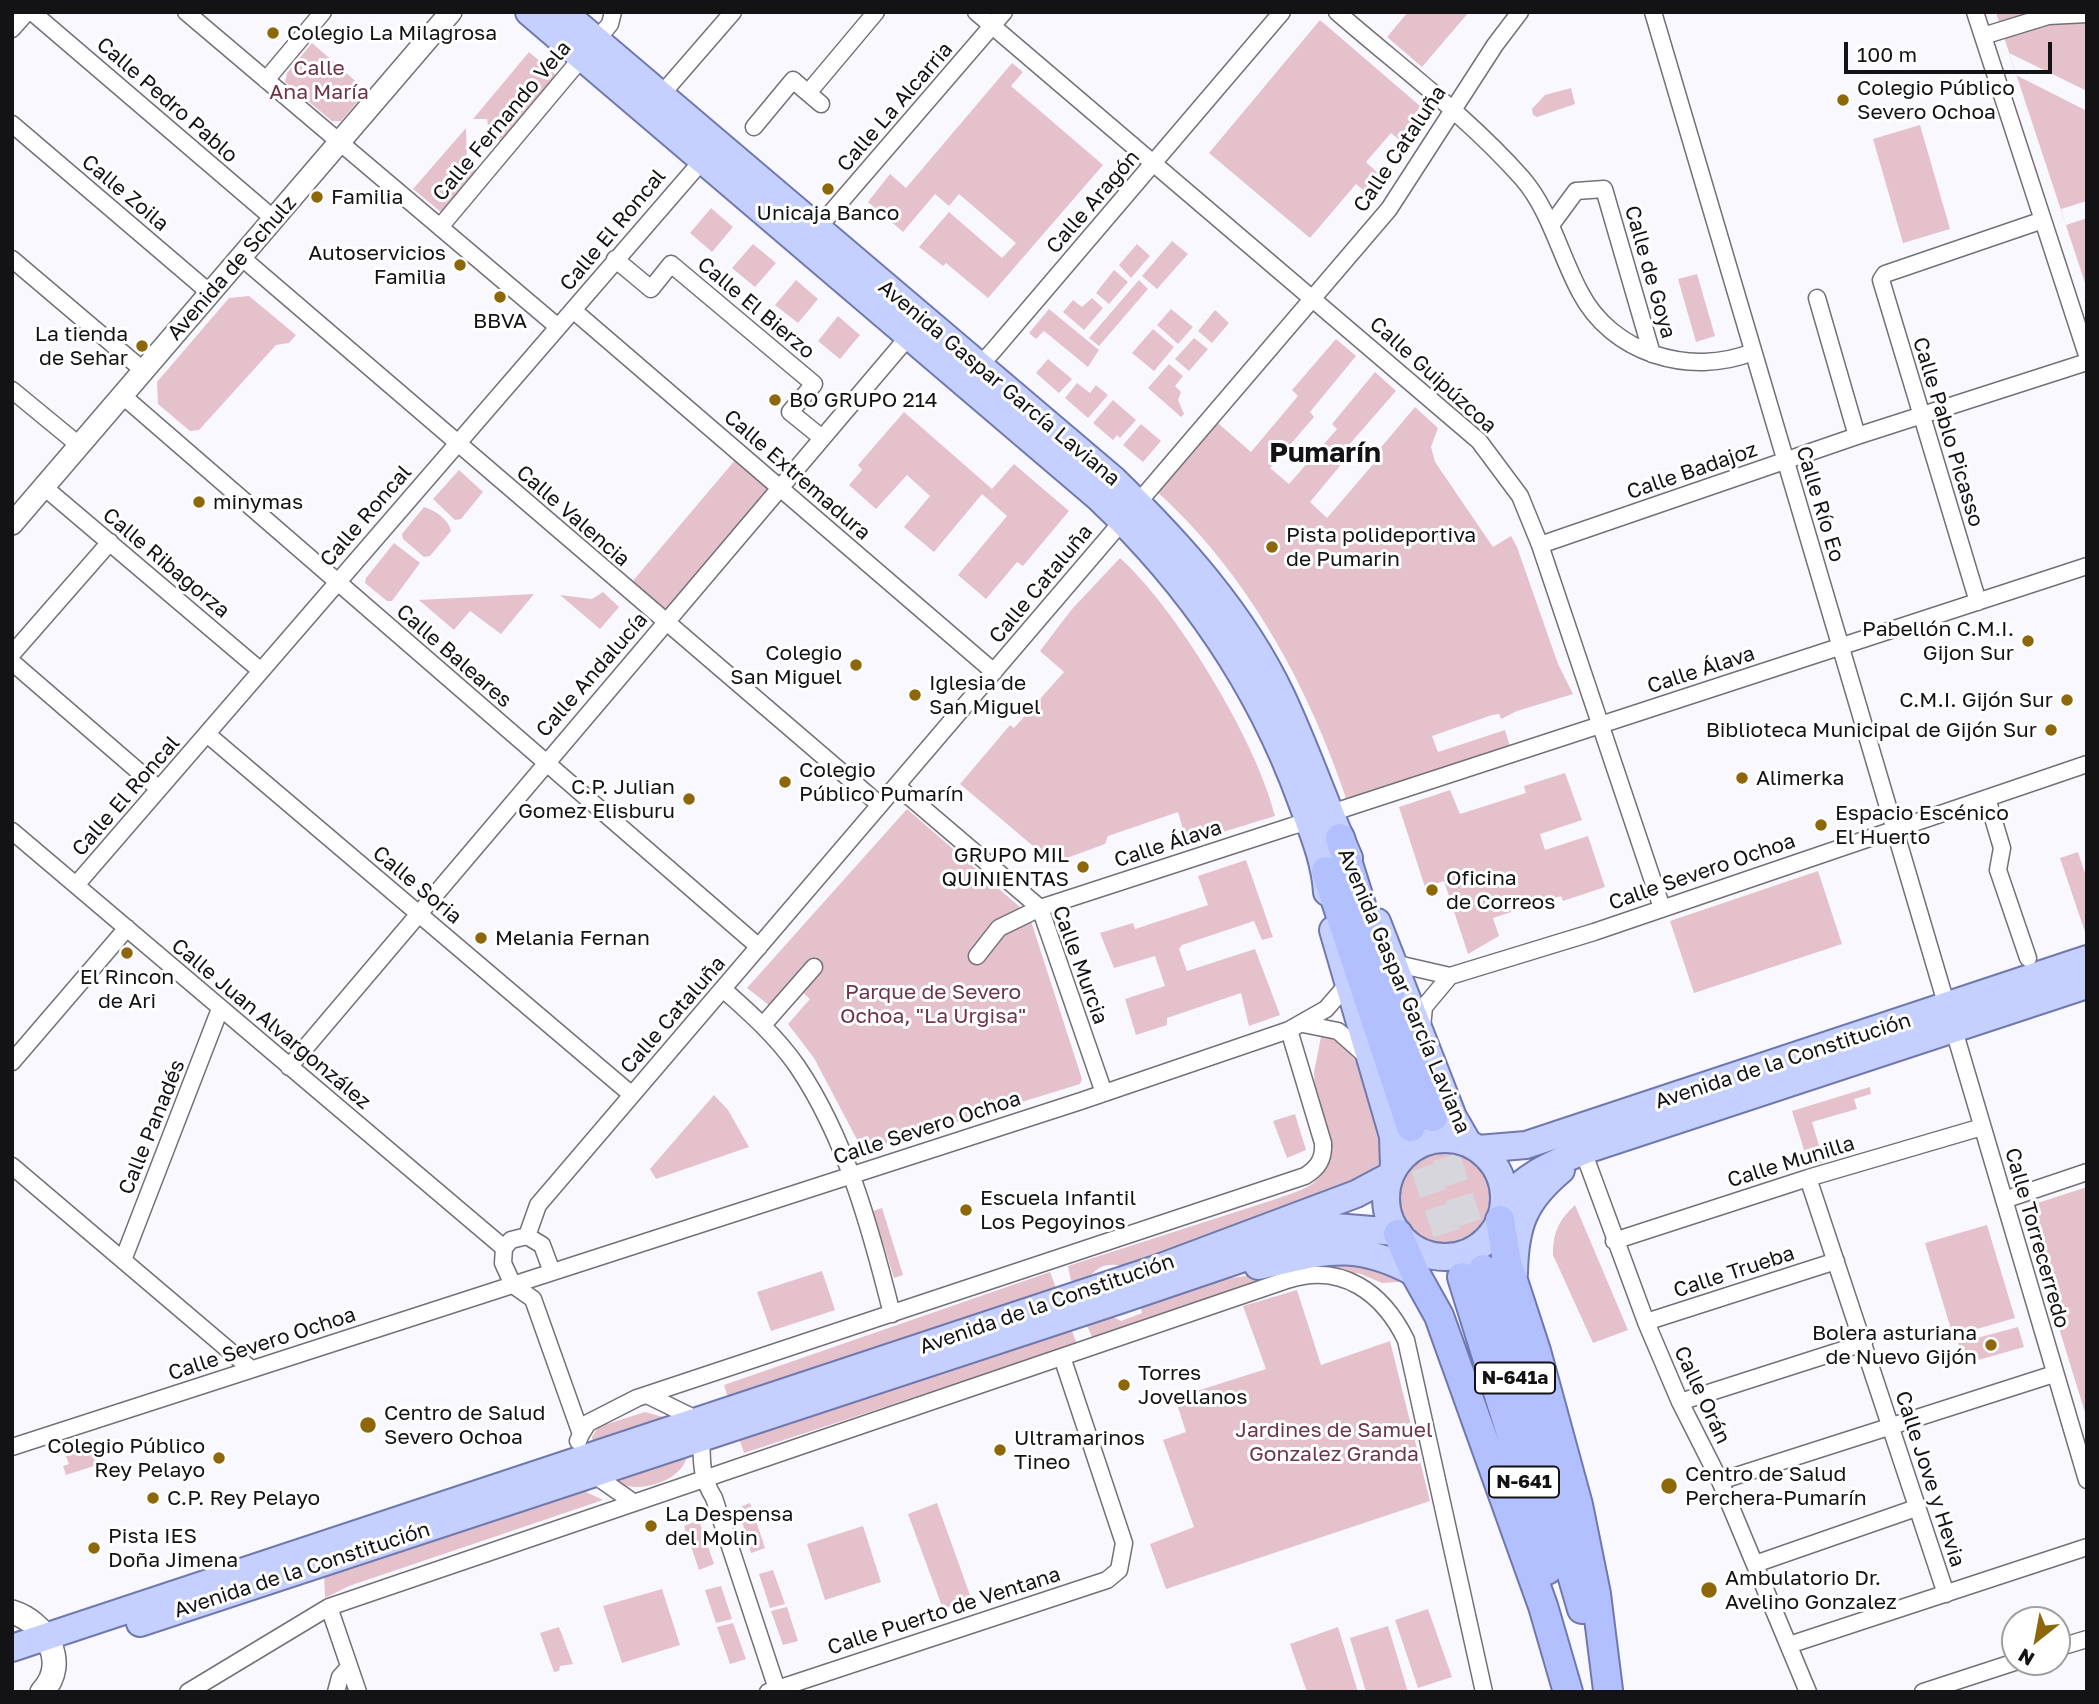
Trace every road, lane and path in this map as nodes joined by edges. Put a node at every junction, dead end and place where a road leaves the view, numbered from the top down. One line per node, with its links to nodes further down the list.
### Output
1 (30, 12): 18 (street); 32 (street, Calle Pedro Pablo)
2 (186, 12): 21 (street)
3 (323, 12): 21 (street)
4 (451, 12): 28 (street, Avenida de Schulz)
5 (529, 12): 20 (main road, Avenida Gaspar García Laviana)
6 (563, 12): 20 (main road, Avenida Gaspar García Laviana)
7 (613, 12): 20 (street, Calle Fernando Vela)
8 (733, 12): 23 (street)
9 (876, 12): 22 (street)
10 (976, 12): 17 (street, Calle Guipúzcoa)
11 (1282, 12): 30 (street, Calle Aragón)
12 (1337, 12): 25 (street)
13 (1520, 12): 25 (street, Calle Cataluña)
14 (1653, 12): 47 (street, Calle Río Eo)
15 (1975, 12): 19 (street)
16 (2087, 14): 19 (street)
17 (998, 18): 30 (street, Calle Guipúzcoa); 36 (street, Calle La Alcarria)
18 (12, 29)
19 (1983, 36): 33 (street)
20 (590, 50): 23 (main road, Avenida Gaspar García Laviana); 29 (main road, Avenida Gaspar García Laviana); 35 (street, Calle Fernando Vela)
21 (266, 80): 28 (street)
22 (808, 93): 24 (street); 27 (street)
23 (661, 95): 31 (main road, Avenida Gaspar García Laviana)
24 (821, 104)
25 (1451, 110): 34 (street); 41 (street, Calle Cataluña)
26 (12, 124): 40 (street, Calle Zoila)
27 (754, 127)
28 (340, 142): 32 (street, Avenida de Schulz); 35 (street)
29 (701, 159): 31 (street, Avenida Gaspar García Laviana); 39 (street, Calle El Roncal); 46 (main road, Avenida Gaspar García Laviana)
30 (1154, 162): 41 (street, Calle Guipúzcoa); 51 (street, Calle Aragón)
31 (785, 201): 36 (main road, Avenida Gaspar García Laviana)
32 (274, 219): 37 (street, Avenida de Schulz)
33 (2043, 220): 49 (street); 55 (street, Calle Pablo Picasso)
34 (1551, 225): 48 (street); 48 (street, Calle de Goya)
35 (440, 227): 45 (street)
36 (817, 229): 43 (main road, Avenida Gaspar García Laviana)
37 (241, 257): 40 (street, Avenida de Schulz); 58 (street, Calle Valencia)
38 (12, 259): 52 (street)
39 (615, 259): 44 (street, Calle El Roncal); 57 (street, Calle El Bierzo)
40 (210, 293): 52 (street, Avenida de Schulz)
41 (1315, 298): 63 (street, Calle Cataluña); 66 (street, Calle Guipúzcoa)
42 (1817, 298): 56 (street)
43 (909, 306): 46 (street); 51 (main road, Avenida Gaspar García Laviana)
44 (573, 310): 45 (street, Calle El Roncal); 62 (street, Calle Extremadura)
45 (558, 327): 58 (street, Calle Roncal)
46 (914, 340): 51 (street); 57 (street, Calle Andalucía); 63 (main road, Avenida Gaspar García Laviana)
47 (1753, 352): 48 (street); 60 (street, Calle Río Eo)
48 (1652, 354)
49 (2087, 355)
50 (2087, 362): 55 (street, Calle Badajoz)
51 (980, 365): 63 (main road, Avenida Gaspar García Laviana)
52 (144, 371): 54 (street, Avenida de Schulz)
53 (12, 390): 59 (street)
54 (122, 396): 59 (street, Avenida de Schulz); 68 (street, Calle Baleares)
55 (1921, 416): 56 (street, Calle Badajoz); 69 (street, Calle Pablo Picasso)
56 (1857, 436): 60 (street, Calle Badajoz)
57 (822, 438): 62 (street, Calle Andalucía)
58 (457, 443): 68 (street, Calle Roncal); 70 (street, Calle Valencia)
59 (80, 446): 61 (street, Avenida de Schulz)
60 (1785, 461): 66 (street, Calle Badajoz); 71 (street, Calle Río Eo)
61 (44, 487): 64 (street, Avenida de Schulz); 65 (street, Calle Ribagorza)
62 (780, 487): 70 (street, Calle Andalucía); 75 (street, Calle Extremadura)
63 (1131, 512): 75 (street, Calle Cataluña); 84 (main road, Avenida Gaspar García Laviana); 84 (main road, Avenida Gaspar García Laviana)
64 (13, 523)
65 (110, 542): 72 (street); 74 (street, Calle Ribagorza)
66 (1540, 545): 76 (street, Calle Guipúzcoa)
67 (2087, 566): 69 (street, Calle Álava)
68 (337, 582): 74 (street, Calle Roncal); 78 (street, Calle Baleares)
69 (1978, 602): 71 (street, Calle Álava)
70 (665, 623): 78 (street, Calle Andalucía); 83 (street, Calle Valencia)
71 (1842, 647): 76 (street, Calle Álava); 85 (street, Calle Río Eo)
72 (12, 654)
73 (12, 662): 81 (street)
74 (261, 671): 77 (street, Calle Roncal)
75 (994, 672): 80 (street, Calle Cataluña)
76 (1599, 724): 84 (street, Calle Álava); 90 (street, Calle Guipúzcoa)
77 (206, 734): 81 (street, Calle El Roncal); 91 (street, Calle Soria)
78 (546, 763): 91 (street, Calle Andalucía); 95 (street, Calle Baleares)
79 (2087, 764): 82 (street, Calle Severo Ochoa)
80 (897, 786): 83 (street, Calle Cataluña); 89 (street, Calle Murcia)
81 (159, 789): 88 (street, Calle El Roncal)
82 (1987, 798): 85 (street, Calle Severo Ochoa); 97 (street)
83 (880, 805): 95 (street, Calle Cataluña)
84 (1327, 826): 87 (main road, Avenida Gaspar García Laviana); 89 (street, Calle Álava); 92 (highway, Avenida Gaspar García Laviana)
85 (1894, 829): 90 (street, Calle Severo Ochoa); 107 (street, Calle Río Eo)
86 (12, 831): 88 (street, Calle Juan Alvargonzález)
87 (1325, 871): 93 (main road, Avenida Gaspar García Laviana); 100 (highway, Avenida Gaspar García Laviana)
88 (76, 885): 94 (street, Calle Juan Alvargonzález)
89 (1040, 908): 96 (street, Calle Álava); 114 (street, Calle Murcia)
90 (1662, 908): 102 (street, Calle Severo Ochoa)
91 (418, 913): 113 (street, Calle Andalucía); 115 (street, Calle Soria)
92 (1370, 914): 100 (highway, Avenida Gaspar García Laviana); 101 (street)
93 (1330, 919): 100 (main road, Avenida Gaspar García Laviana); 106 (street)
94 (127, 928): 105 (street, Calle Juan Alvargonzález); 111 (street)
95 (759, 947): 104 (street, Calle Cataluña)
96 (977, 956)
97 (2028, 958)
98 (2087, 959): 107 (main road, Avenida de la Constitución)
99 (814, 967): 108 (street)
100 (1371, 973): 101 (street, Calle Severo Ochoa); 106 (street, Calle Severo Ochoa); 110 (main road, Avenida Gaspar García Laviana); 112 (main road, Avenida Gaspar García Laviana); 116 (highway, Avenida Gaspar García Laviana)
101 (1433, 974): 102 (street, Calle Severo Ochoa)
102 (1450, 976): 110 (street)
103 (2087, 985): 107 (main road, Avenida de la Constitución)
104 (723, 989): 108 (street); 115 (street, Calle Cataluña)
105 (220, 1009): 113 (street, Calle Juan Alvargonzález); 131 (street, Calle Panadés)
106 (1320, 1014): 109 (street, Calle Severo Ochoa)
107 (1950, 1018): 117 (street, Calle Torrecerredo); 118 (main road, Avenida de la Constitución); 119 (main road, Avenida de la Constitución)
108 (763, 1025): 123 (street)
109 (1296, 1027): 112 (street); 114 (street, Calle Severo Ochoa); 139 (street, Avenida de la Constitución)
110 (1422, 1035): 118 (main road, Avenida Gaspar García Laviana)
111 (12, 1062)
112 (1372, 1065): 121 (main road, Avenida Gaspar García Laviana)
113 (289, 1067): 130 (street, Calle Juan Alvargonzález)
114 (1104, 1093): 123 (street, Calle Severo Ochoa)
115 (632, 1095): 128 (street, Calle Cataluña)
116 (1422, 1122)
117 (1982, 1127): 124 (street, Calle Munilla); 125 (street, Calle Torrecerredo)
118 (1473, 1146): 121 (main road); 126 (main road)
119 (1583, 1151): 126 (main road, Avenida de la Constitución); 129 (street, Calle Orán); 137 (main road)
120 (12, 1166): 131 (street)
121 (1392, 1171): 127 (main road); 148 (main road, Avenida de la Constitución)
122 (2087, 1172): 125 (street)
123 (850, 1175): 133 (street, Calle Severo Ochoa); 139 (street)
124 (1808, 1178): 129 (street, Calle Munilla); 132 (street, Calle Jove y Hevia)
125 (2004, 1200): 144 (street, Calle Torrecerredo)
126 (1502, 1211): 127 (main road); 137 (highway)
127 (1398, 1233): 134 (highway); 138 (main road, Avenida de la Constitución)
128 (527, 1236): 130 (street); 133 (street)
129 (1614, 1241): 140 (street, Calle Orán)
130 (504, 1248): 136 (street)
131 (123, 1260): 143 (street)
132 (1836, 1261): 140 (street, Calle Trueba); 141 (street, Calle Jove y Hevia)
133 (558, 1271): 136 (street, Calle Severo Ochoa)
134 (1415, 1273): 138 (main road); 175 (highway)
135 (1472, 1273): 154 (highway, N-641a); 175 (highway, N-641)
136 (520, 1283): 143 (street, Calle Severo Ochoa); 150 (street)
137 (1514, 1285): 169 (highway)
138 (1160, 1287): 148 (main road, Avenida de la Constitución)
139 (892, 1314): 145 (street, Avenida de la Constitución)
140 (1646, 1322): 146 (street, Calle Orán)
141 (1864, 1343): 146 (street); 147 (street, Calle Jove y Hevia)
142 (1062, 1357): 151 (street, Avenida de la Constitución); 168 (street, Calle Puerto de Ventana); 174 (street, Avenida de la Constitución)
143 (251, 1369): 149 (street, Calle Severo Ochoa)
144 (2054, 1374): 147 (street); 152 (street, Calle Torrecerredo)
145 (647, 1395): 148 (street); 150 (street, Avenida de la Constitución)
146 (1680, 1402): 153 (street, Calle Orán)
147 (1889, 1426): 153 (street); 156 (street, Calle Jove y Hevia)
148 (701, 1429): 150 (main road, Avenida de la Constitución); 151 (street)
149 (12, 1447)
150 (586, 1456): 155 (street); 162 (main road, Avenida de la Constitución)
151 (703, 1479): 155 (street, Avenida de la Constitución); 168 (street)
152 (2087, 1480)
153 (1720, 1481): 158 (street, Calle Orán)
154 (1547, 1487): 169 (highway, N-641)
155 (633, 1503): 160 (street, Avenida de la Constitución)
156 (1916, 1508): 158 (street); 159 (street, Calle Jove y Hevia)
157 (2087, 1547): 159 (street)
158 (1755, 1564): 163 (street, Calle Orán)
159 (1946, 1594): 163 (street)
160 (329, 1607): 166 (street); 171 (street, Avenida de la Constitución)
161 (15, 1611): 162 (main road)
162 (50, 1644): 164 (main road, Avenida de la Constitución); 165 (main road, Avenida de la Constitución); 170 (main road)
163 (1789, 1645): 176 (street, Calle Orán)
164 (12, 1648)
165 (12, 1666)
166 (349, 1667): 172 (street); 173 (street)
167 (2001, 1667): 177 (street)
168 (775, 1691)
169 (1608, 1691)
170 (42, 1692)
171 (188, 1692)
172 (337, 1692)
173 (358, 1692)
174 (1485, 1692)
175 (1569, 1692)
176 (1808, 1692)
177 (1923, 1692)

